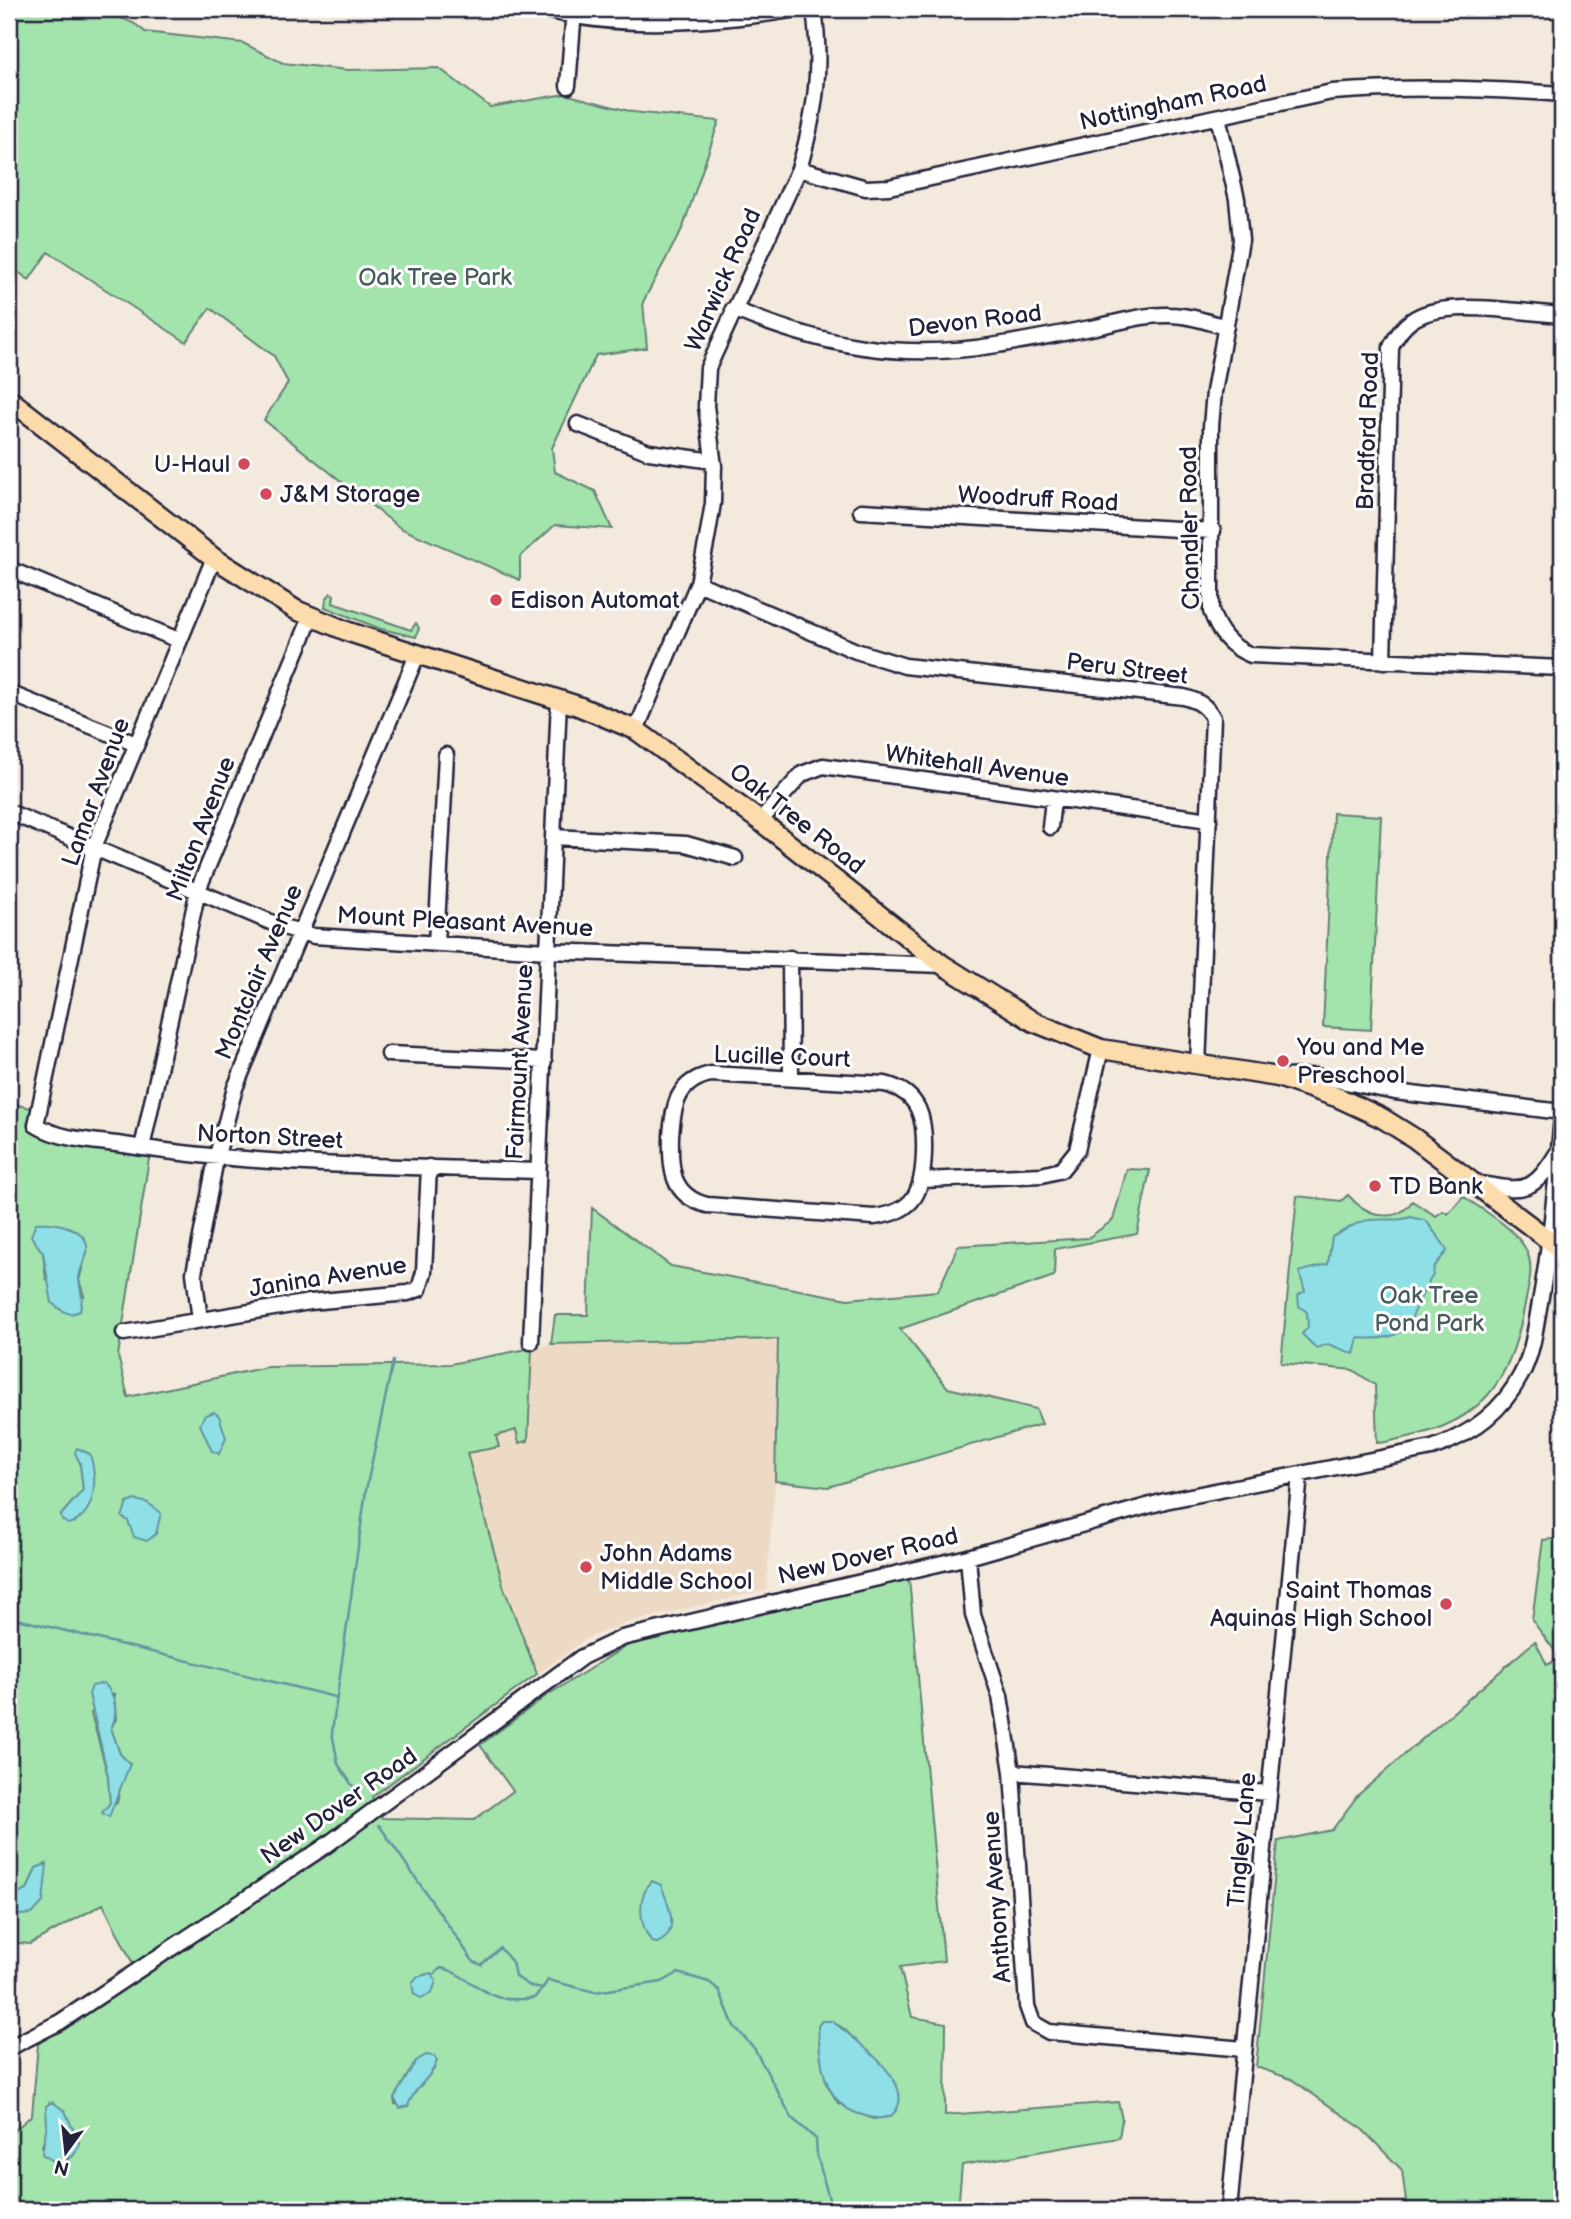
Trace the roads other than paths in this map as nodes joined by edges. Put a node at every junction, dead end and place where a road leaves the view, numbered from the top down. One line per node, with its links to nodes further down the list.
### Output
1 (544, 9): 4 (street)
2 (798, 9): 4 (street)
3 (814, 9): 8 (street, Warwick Road)
4 (573, 13): 5 (street)
5 (568, 86)
6 (1562, 94): 7 (street, Nottingham Road)
7 (1218, 117): 8 (street, Nottingham Road); 11 (street, Chandler Road)
8 (799, 169): 9 (street, Warwick Road)
9 (733, 309): 11 (street, Devon Road); 14 (street, Warwick Road)
10 (1562, 315): 23 (street, Bradford Road)
11 (1226, 327): 16 (street, Chandler Road)
12 (9, 399): 17 (main road, Oak Tree Road)
13 (578, 424): 14 (street)
14 (713, 461): 19 (street, Warwick Road)
15 (861, 511): 16 (street, Woodruff Road)
16 (1213, 531): 23 (street, Chandler Road)
17 (214, 558): 20 (main road, Oak Tree Road); 21 (street, Lamar Avenue)
18 (9, 569): 21 (street)
19 (698, 583): 27 (street, Warwick Road); 32 (street, Peru Street)
20 (311, 617): 22 (main road, Oak Tree Road); 38 (street, Milton Avenue)
21 (178, 640): 28 (street, Lamar Avenue)
22 (416, 655): 26 (main road, Oak Tree Road); 39 (street, Montclair Avenue)
23 (1383, 661): 24 (street, Chandler Road)
24 (1562, 668)
25 (9, 693): 28 (street)
26 (559, 700): 27 (main road, Oak Tree Road); 35 (street, Fairmount Avenue)
27 (636, 730): 33 (main road, Oak Tree Road)
28 (136, 744): 36 (street, Lamar Avenue)
29 (446, 755): 40 (street)
30 (1053, 800): 32 (street, Whitehall Avenue); 33 (street, Whitehall Avenue); 34 (street)
31 (9, 812): 36 (street, Mount Pleasant Avenue)
32 (1209, 820): 47 (street, Peru Street)
33 (760, 821): 43 (main road, Oak Tree Road)
34 (1050, 827)
35 (553, 837): 37 (street); 41 (street, Fairmount Avenue)
36 (94, 847): 38 (street, Mount Pleasant Avenue); 50 (street, Lamar Avenue)
37 (735, 858)
38 (198, 890): 39 (street, Mount Pleasant Avenue); 52 (street, Milton Avenue)
39 (300, 933): 40 (street, Mount Pleasant Avenue); 54 (street, Montclair Avenue)
40 (436, 944): 41 (street, Mount Pleasant Avenue)
41 (548, 951): 42 (street, Mount Pleasant Avenue); 46 (street, Fairmount Avenue)
42 (790, 958): 43 (street, Mount Pleasant Avenue); 48 (street)
43 (943, 965): 44 (main road, Oak Tree Road)
44 (1101, 1049): 47 (main road, Oak Tree Road); 57 (street)
45 (389, 1054): 46 (street)
46 (544, 1061): 56 (street, Fairmount Avenue)
47 (1198, 1065): 49 (main road, Oak Tree Road)
48 (791, 1077): 57 (street, Lucille Court); 57 (street, Lucille Court)
49 (1278, 1077): 51 (street); 58 (main road, Oak Tree Road)
50 (41, 1092): 52 (street, Norton Street)
51 (1562, 1114): 53 (street, New Dover Road)
52 (142, 1148): 54 (street, Norton Street)
53 (1559, 1151): 58 (street); 59 (street, New Dover Road)
54 (216, 1159): 55 (street, Norton Street); 60 (street, Montclair Avenue)
55 (429, 1167): 56 (street, Norton Street); 60 (street, Janina Avenue)
56 (538, 1171): 62 (street, Fairmount Avenue)
57 (923, 1180)
58 (1475, 1183): 59 (main road, Oak Tree Road)
59 (1557, 1246): 63 (street, New Dover Road)
60 (200, 1320): 61 (street, Janina Avenue)
61 (124, 1333)
62 (531, 1342)
63 (1300, 1475): 64 (street, New Dover Road); 66 (street, Tingley Lane)
64 (968, 1557): 65 (street, Anthony Avenue); 67 (street, New Dover Road)
65 (1012, 1772): 66 (street); 68 (street, Anthony Avenue)
66 (1268, 1793): 68 (street, Tingley Lane)
67 (9, 2048)
68 (1244, 2049): 69 (street, Tingley Lane)
69 (1229, 2210)

